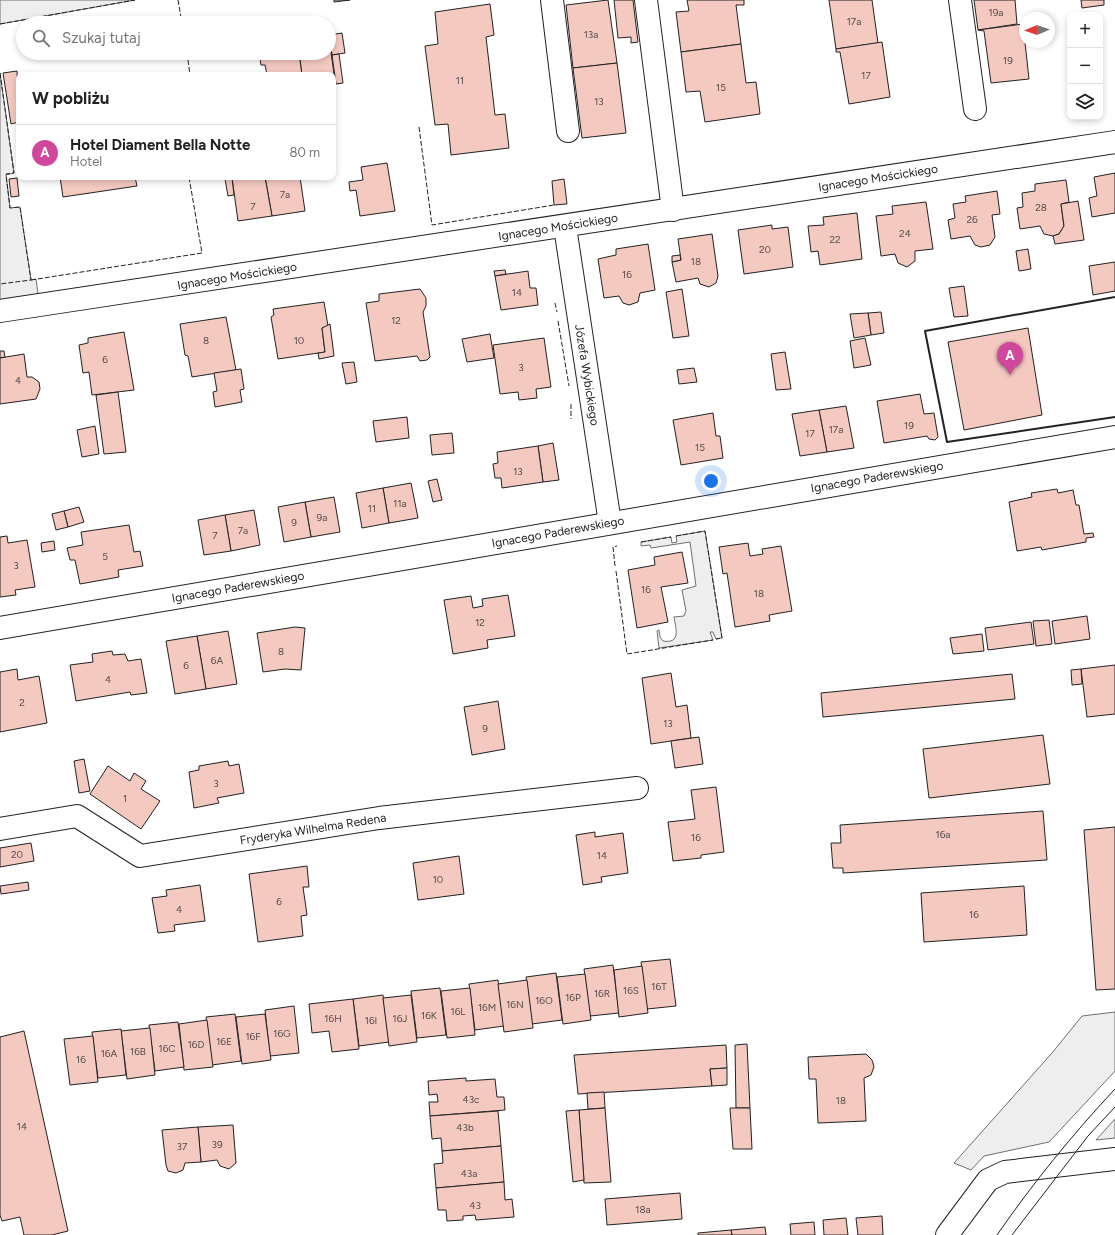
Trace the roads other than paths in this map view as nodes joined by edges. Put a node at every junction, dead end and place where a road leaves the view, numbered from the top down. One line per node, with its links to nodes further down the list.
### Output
1 (552, 0): 5 (street)
2 (646, 0): 7 (street)
3 (960, 0): 4 (street)
4 (975, 108)
5 (568, 131)
6 (1115, 142): 7 (street, Ignacego Mościckiego)
7 (673, 210): 8 (street, Ignacego Mościckiego)
8 (565, 226): 9 (street, Ignacego Mościckiego); 11 (street, Józefa Wybickiego)
9 (0, 312)
10 (1115, 436): 11 (street, Ignacego Paderewskiego)
11 (610, 523): 12 (street, Ignacego Paderewskiego)
12 (0, 628)
13 (637, 788): 14 (street, Fryderyka Wilhelma Redena)
14 (0, 829)
15 (1115, 1159): 16 (street)
16 (947, 1235)

